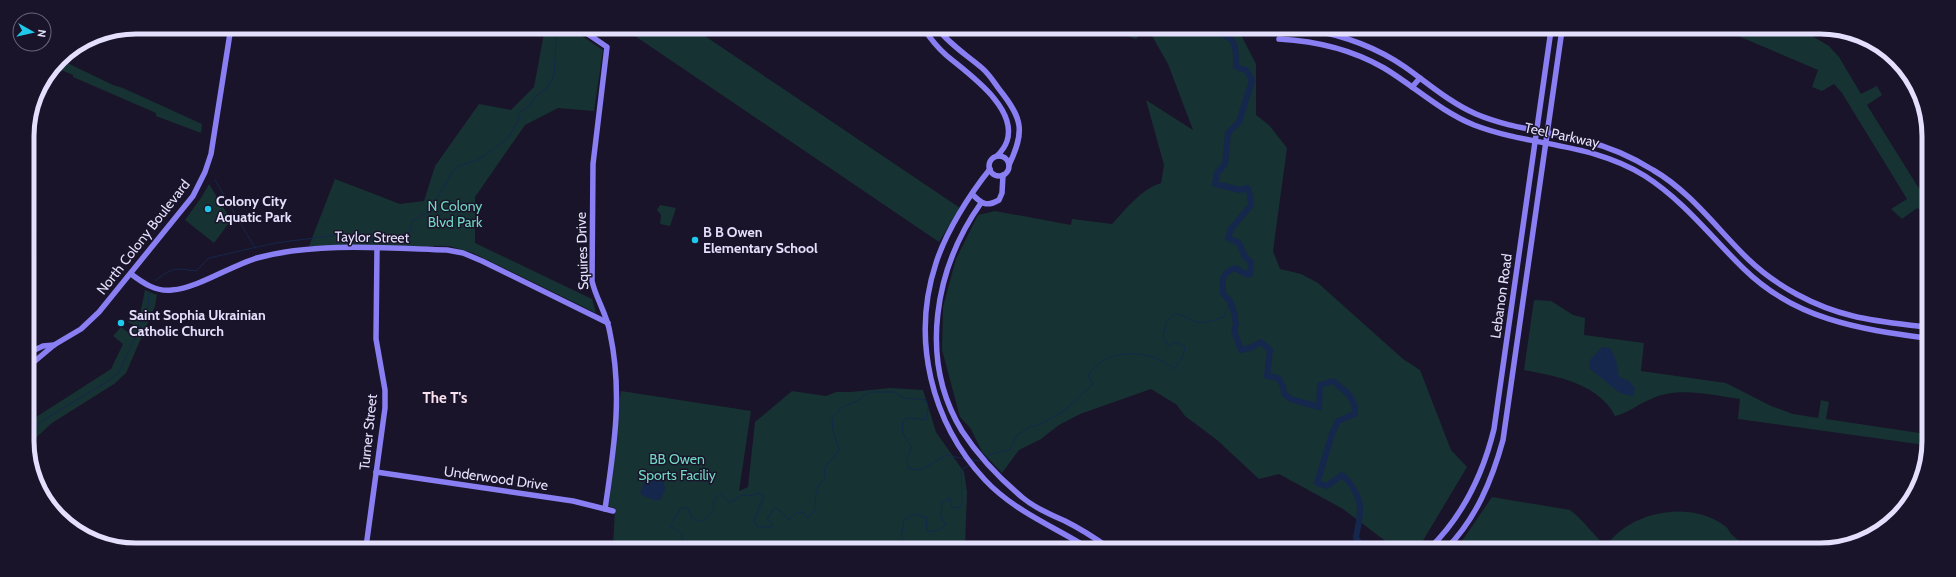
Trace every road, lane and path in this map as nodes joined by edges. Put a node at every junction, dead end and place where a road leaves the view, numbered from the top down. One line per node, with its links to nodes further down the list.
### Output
1 (230, 34): 29 (street, North Colony Boulevard)
2 (588, 34): 30 (street, Squires Drive)
3 (928, 34): 17 (street)
4 (942, 34): 18 (street)
5 (1331, 34): 11 (street, Teel Parkway)
6 (1550, 34): 9 (street, Lebanon Road)
7 (1561, 34): 10 (street, Lebanon Road)
8 (1279, 39): 12 (street, Teel Parkway)
9 (1548, 50): 10 (street); 13 (street, Lebanon Road)
10 (1559, 51): 14 (street, Lebanon Road)
11 (1420, 78): 12 (street); 13 (street, Teel Parkway)
12 (1412, 87): 15 (street, Teel Parkway)
13 (1537, 131): 14 (street, Teel Parkway); 15 (street, Lebanon Road)
14 (1548, 133): 16 (street, Lebanon Road); 31 (street, Teel Parkway)
15 (1536, 141): 16 (street, Teel Parkway); 25 (street, Lebanon Road)
16 (1547, 143): 27 (street, Lebanon Road); 32 (street, Teel Parkway)
17 (997, 156): 18 (street); 19 (street)
18 (1009, 165): 20 (street)
19 (990, 169): 20 (street); 21 (street)
20 (1003, 175): 22 (street)
21 (973, 195): 22 (street); 23 (street)
22 (980, 203): 24 (street)
23 (961, 212): 24 (street); 42 (street)
24 (969, 219): 43 (street)
25 (1524, 219): 26 (street, Lebanon Road); 27 (street)
26 (1523, 226): 27 (street); 36 (street, Lebanon Road)
27 (1534, 226): 37 (street, Lebanon Road)
28 (377, 249): 29 (street, Taylor Street); 30 (street, Taylor Street); 38 (street, Turner Street)
29 (131, 274): 33 (street, North Colony Boulevard)
30 (608, 323): 39 (street, Squires Drive)
31 (1922, 326)
32 (1922, 337)
33 (54, 344): 34 (street, North Colony Boulevard); 35 (street, North Colony Boulevard)
34 (34, 350)
35 (34, 361)
36 (1490, 445): 37 (street); 44 (street, Lebanon Road)
37 (1500, 449): 45 (street, Lebanon Road)
38 (376, 472): 39 (street, Underwood Drive); 41 (street, Turner Street)
39 (605, 509): 40 (street, Underwood Drive)
40 (612, 511)
41 (367, 543)
42 (1079, 543)
43 (1102, 543)
44 (1435, 543)
45 (1451, 543)

